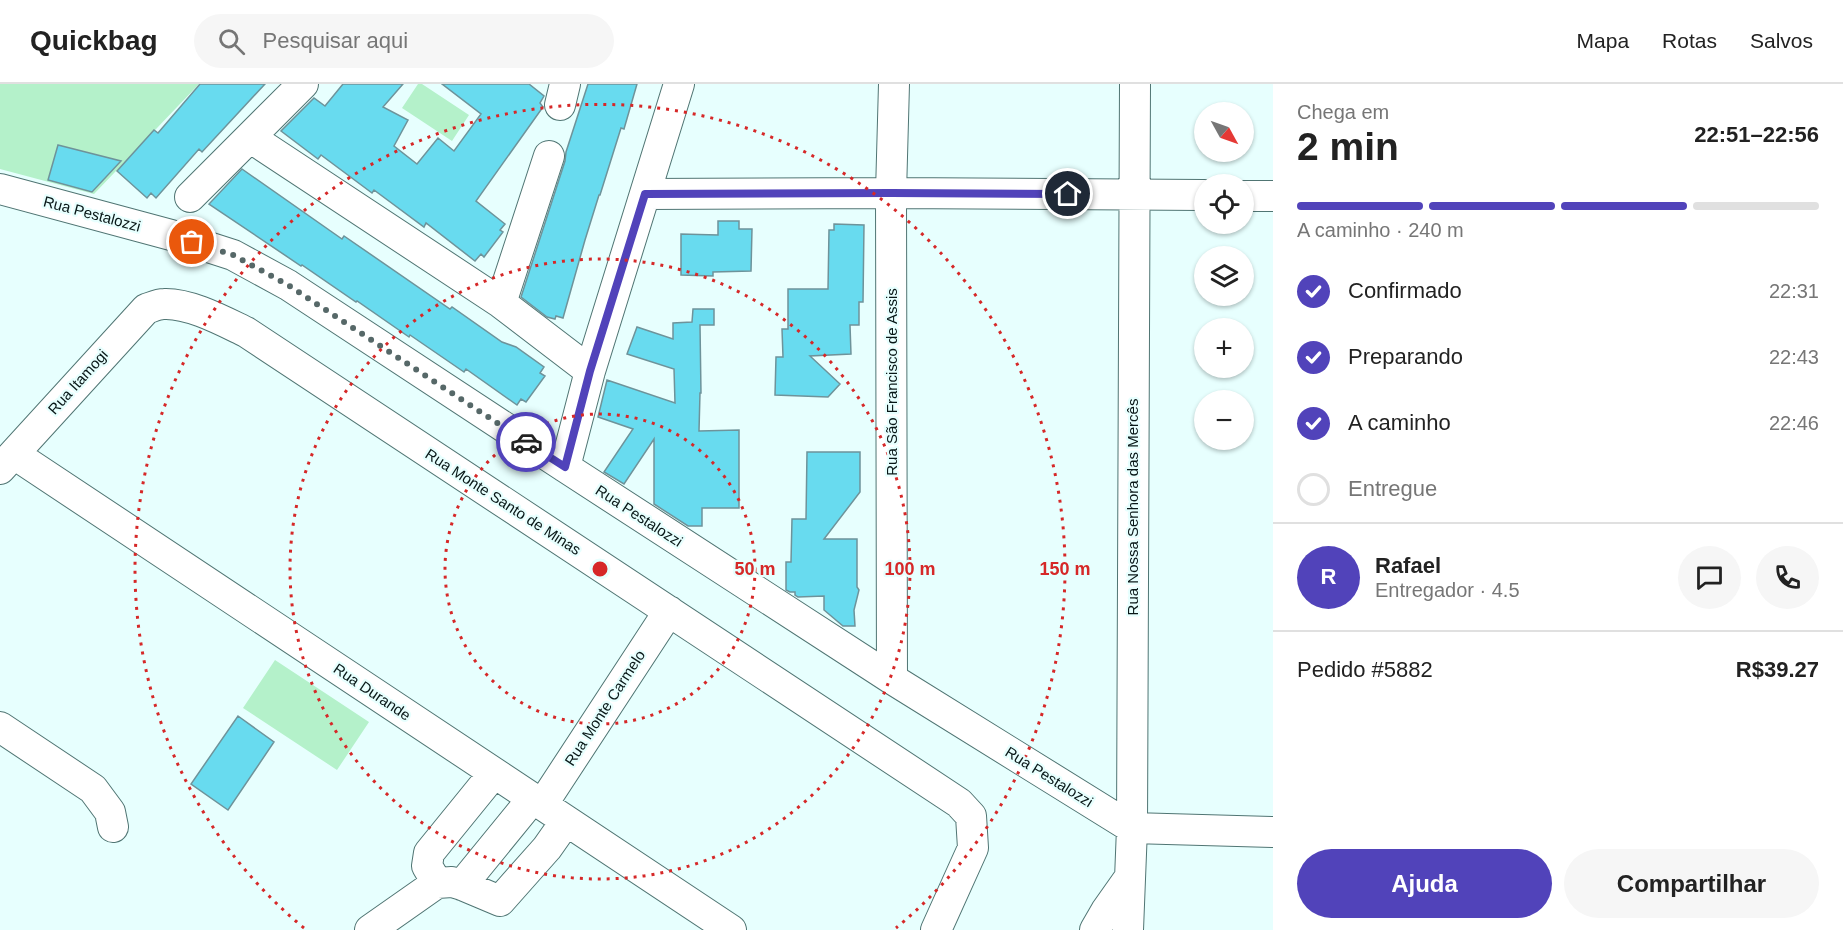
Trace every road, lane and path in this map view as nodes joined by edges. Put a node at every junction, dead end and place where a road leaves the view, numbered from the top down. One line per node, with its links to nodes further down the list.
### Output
1 (303, 84): 5 (street)
2 (679, 84): 9 (street)
3 (894, 84): 8 (street, Rua São Francisco de Assis)
4 (1135, 84): 10 (street, Rua Nossa Senhora das Mercês)
5 (251, 138): 14 (street); 15 (street)
6 (549, 156): 15 (street)
7 (0, 189): 19 (street, Rua Pestalozzi)
8 (891, 193): 9 (street); 10 (street); 21 (street, Rua São Francisco de Assis)
9 (645, 194): 17 (street)
10 (1134, 195): 11 (street); 27 (street, Rua Nossa Senhora das Mercês)
11 (1194, 195)
12 (1254, 196): 13 (street)
13 (1273, 196)
14 (190, 197)
15 (501, 303): 17 (street)
16 (163, 304): 18 (street, Rua Itamogi); 20 (street, Rua Monte Santo de Minas)
17 (590, 371): 19 (street)
18 (7, 462): 23 (street, Rua Durande)
19 (565, 467): 21 (street, Rua Pestalozzi)
20 (669, 611): 24 (street, Rua Monte Carmelo); 33 (street, Rua Monte Santo de Minas)
21 (892, 680): 27 (street, Rua Pestalozzi)
22 (0, 727): 26 (street)
23 (494, 773): 24 (street, Rua Durande); 30 (street)
24 (537, 802): 25 (street, Rua Durande); 30 (street, Rua Monte Carmelo)
25 (566, 821): 30 (street); 32 (street, Rua Durande)
26 (113, 827)
27 (1132, 828): 28 (street); 29 (street, Rua Nossa Senhora das Mercês)
28 (1273, 832)
29 (1130, 877): 34 (street); 35 (street, Rua Nossa Senhora das Mercês)
30 (441, 887): 31 (street, Rua Monte Carmelo)
31 (370, 930)
32 (731, 930)
33 (936, 930)
34 (1095, 930)
35 (1128, 930)

